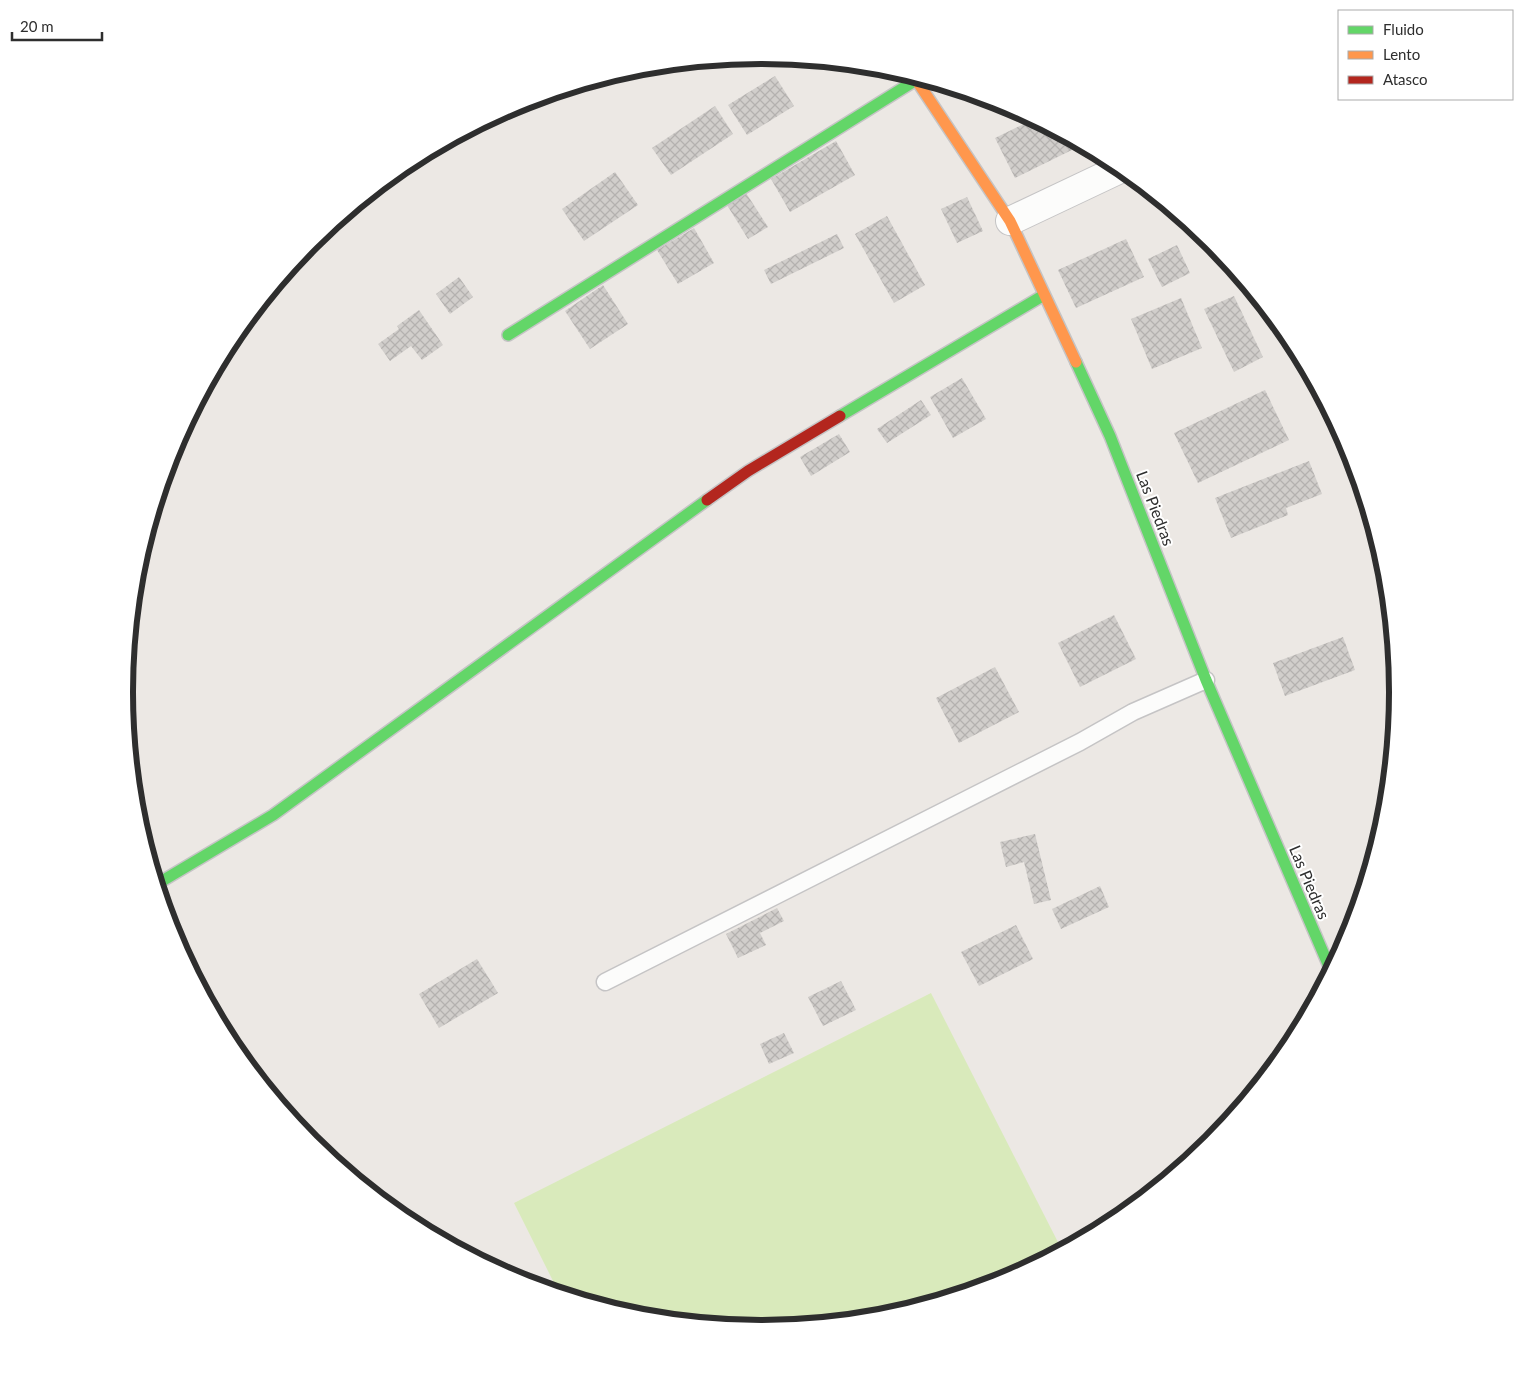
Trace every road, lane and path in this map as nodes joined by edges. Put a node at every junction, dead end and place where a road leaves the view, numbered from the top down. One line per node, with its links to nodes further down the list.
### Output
1 (909, 82): 6 (street)
2 (919, 84): 4 (street, Las Piedras)
3 (1114, 172): 4 (street)
4 (1010, 221): 5 (street, Las Piedras)
5 (1044, 295): 7 (street, Las Piedras); 8 (street)
6 (508, 335)
7 (1206, 680): 9 (street, Las Piedras); 10 (lane)
8 (163, 880)
9 (1328, 964)
10 (605, 982)

